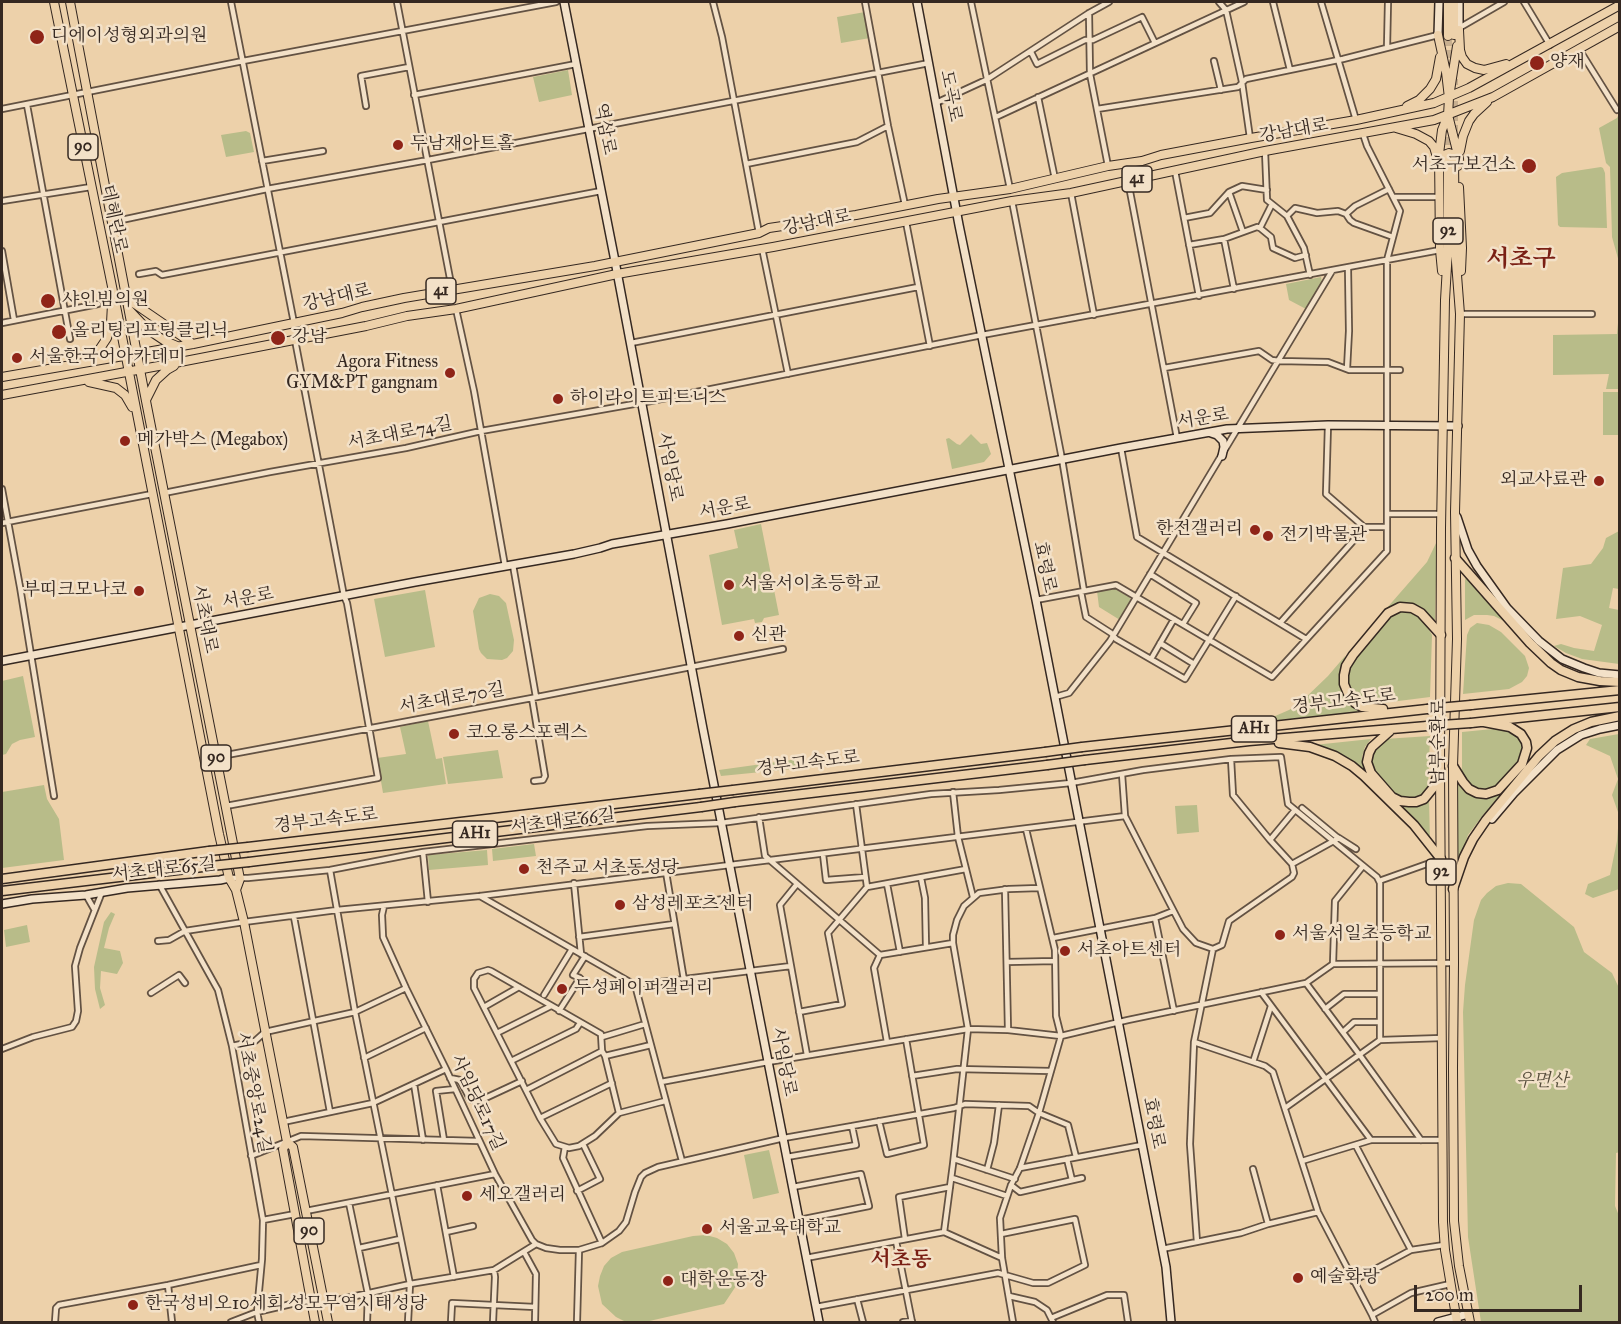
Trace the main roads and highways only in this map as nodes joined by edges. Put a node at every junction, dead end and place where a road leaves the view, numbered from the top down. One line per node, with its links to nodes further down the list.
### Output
1 (54, 2): 25 (main road, 테헤란로 / 90)
2 (70, 2): 26 (main road, 테헤란로 / 90)
3 (564, 2): 23 (main road, 역삼로)
4 (917, 2): 21 (main road, 도곡로)
5 (1439, 2): 12 (main road)
6 (1448, 2): 11 (main road)
7 (1454, 2): 11 (main road)
8 (1459, 2): 11 (main road)
9 (1620, 5): 13 (main road, 강남대로 / 41)
10 (1620, 26): 14 (main road, 강남대로 / 41)
11 (1455, 32): 12 (main road); 13 (main road); 15 (main road)
12 (1438, 35): 15 (main road); 16 (main road)
13 (1525, 58): 15 (main road, 강남대로 / 41)
14 (1493, 97): 17 (main road, 강남대로 / 41); 19 (main road)
15 (1449, 98): 16 (main road, 강남대로 / 41); 17 (main road)
16 (1392, 113): 21 (main road, 강남대로 / 41)
17 (1448, 115): 18 (main road, 강남대로 / 41); 19 (main road); 19 (main road)
18 (1395, 128): 19 (main road); 22 (main road, 강남대로 / 41)
19 (1450, 161): 20 (main road); 20 (main road); 27 (main road, 남부순환로 / 92); 27 (main road); 28 (main road, 남부순환로 / 92)
20 (1459, 187): 28 (main road)
21 (954, 197): 22 (main road, 도곡로); 23 (main road, 강남대로 / 41)
22 (957, 211): 24 (main road, 강남대로 / 41); 49 (main road, 효령로)
23 (615, 261): 24 (main road, 역삼로); 32 (main road, 강남대로 / 41)
24 (617, 274): 37 (main road, 강남대로 / 41); 51 (main road, 사임당로)
25 (113, 292): 30 (main road, 테헤란로 / 90); 36 (main road)
26 (126, 298): 29 (main road, 테헤란로 / 90); 32 (main road)
27 (1445, 300): 45 (main road, 남부순환로 / 92)
28 (1459, 300): 46 (main road, 남부순환로 / 92)
29 (128, 309): 31 (main road, 테헤란로 / 90); 33 (main road)
30 (117, 311): 31 (main road); 35 (main road, 테헤란로 / 90)
31 (133, 332): 34 (main road, 테헤란로 / 90)
32 (193, 344): 33 (main road, 강남대로 / 41)
33 (179, 346): 34 (main road, 강남대로 / 41)
34 (137, 354): 35 (main road, 강남대로 / 41); 38 (main road, 서초대로 / 90)
35 (125, 355): 36 (main road, 강남대로 / 41); 39 (main road, 테헤란로 / 90)
36 (81, 362): 40 (main road, 강남대로 / 41)
37 (180, 362): 38 (main road, 강남대로 / 41); 43 (main road)
38 (140, 369): 39 (main road, 강남대로 / 41); 43 (main road, 서초대로 / 90)
39 (128, 372): 41 (main road, 강남대로 / 41); 44 (main road, 서초대로 / 90)
40 (2, 377)
41 (82, 381): 42 (main road, 강남대로 / 41); 44 (main road)
42 (2, 395)
43 (146, 401): 53 (main road, 서초대로 / 90)
44 (137, 416): 54 (main road, 서초대로 / 90)
45 (1444, 426): 46 (main road, 서운로); 47 (main road, 서운로); 55 (main road, 남부순환로 / 92)
46 (1458, 426): 50 (main road, 남부순환로 / 92)
47 (1208, 432): 48 (main road); 49 (main road, 서운로)
48 (1222, 456)
49 (1009, 469): 51 (main road, 서운로); 83 (main road, 효령로)
50 (1455, 512): 52 (main road, 남부순환로 / 92); 57 (main road)
51 (667, 534): 53 (main road, 서운로); 82 (main road, 사임당로)
52 (1455, 558): 58 (highway); 67 (main road, 남부순환로 / 92)
53 (190, 625): 54 (main road, 서운로); 74 (main road, 서초대로 / 90)
54 (178, 627): 56 (main road, 서운로); 71 (main road, 서초대로 / 90)
55 (1441, 635): 61 (highway); 68 (main road, 남부순환로 / 92)
56 (2, 661)
57 (1620, 675)
58 (1620, 682)
59 (1620, 690): 61 (highway, 경부고속도로 / AH1, bridge)
60 (1620, 707): 63 (highway, 경부고속도로 / AH1)
61 (1414, 710): 72 (highway, 경부고속도로 / AH1, bridge)
62 (1620, 716): 69 (highway)
63 (1484, 722): 65 (highway, 경부고속도로 / AH1, bridge); 67 (highway)
64 (1620, 725): 69 (main road)
65 (1392, 730): 66 (highway, 경부고속도로 / AH1); 68 (highway)
66 (1249, 741): 70 (highway); 75 (highway, 경부고속도로 / AH1, bridge)
67 (1454, 766): 73 (main road, 남부순환로 / 92)
68 (1440, 769): 70 (main road, 남부순환로 / 92)
69 (1473, 839): 73 (highway)
70 (1441, 859): 79 (main road, 남부순환로 / 92)
71 (229, 878): 74 (main road, 서초대로 / 90); 76 (main road, 서초대로65길)
72 (2, 879)
73 (1453, 889): 78 (main road, 남부순환로 / 92)
74 (236, 890): 77 (main road, 서초대로 / 90)
75 (2, 891)
76 (2, 904)
77 (287, 1142): 80 (main road, 서초대로 / 90); 81 (main road, 서초대로 / 90)
78 (1468, 1314): 79 (main road); 85 (main road, 남부순환로 / 92)
79 (1457, 1320): 84 (main road)
80 (315, 1323)
81 (328, 1323)
82 (819, 1323)
83 (1171, 1323)
84 (1438, 1323)
85 (1470, 1323)

